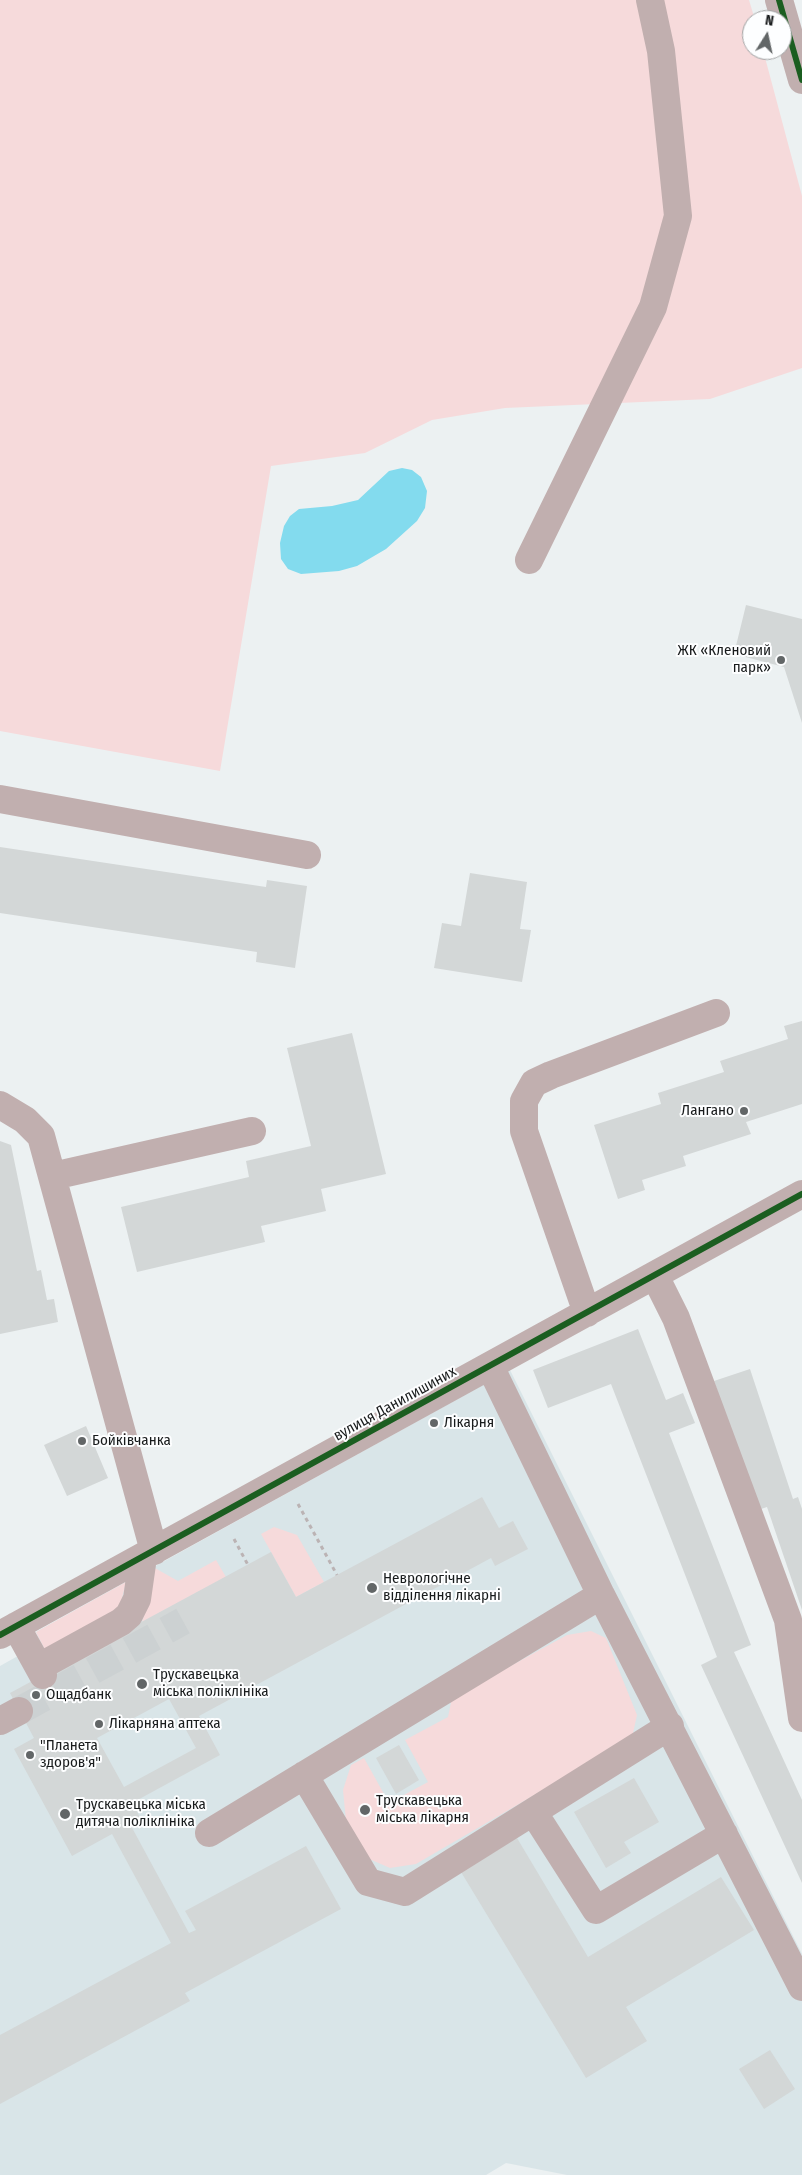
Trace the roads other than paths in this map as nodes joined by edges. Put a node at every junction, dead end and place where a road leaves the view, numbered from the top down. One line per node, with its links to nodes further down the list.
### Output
1 (650, 0): 4 (street)
2 (779, 0): 3 (street)
3 (802, 80)
4 (529, 560)
5 (0, 799): 6 (street)
6 (307, 855)
7 (716, 1013): 13 (street)
8 (0, 1105): 10 (street)
9 (252, 1131): 10 (street)
10 (53, 1176): 15 (street)
11 (802, 1194): 12 (street, вулиця Данилишиних)
12 (655, 1276): 13 (street, вулиця Данилишиних); 18 (street)
13 (587, 1313): 14 (street, вулиця Данилишиних)
14 (490, 1366): 15 (street, вулиця Данилишиних); 16 (street)
15 (148, 1554): 17 (street, вулиця Данилишиних); 17 (street)
16 (601, 1595): 19 (street); 20 (street)
17 (8, 1631)
18 (802, 1718)
19 (670, 1726): 21 (street); 23 (street)
20 (304, 1775): 21 (street); 22 (street)
21 (534, 1813): 23 (street)
22 (209, 1833)
23 (724, 1834): 24 (street)
24 (802, 1987)

